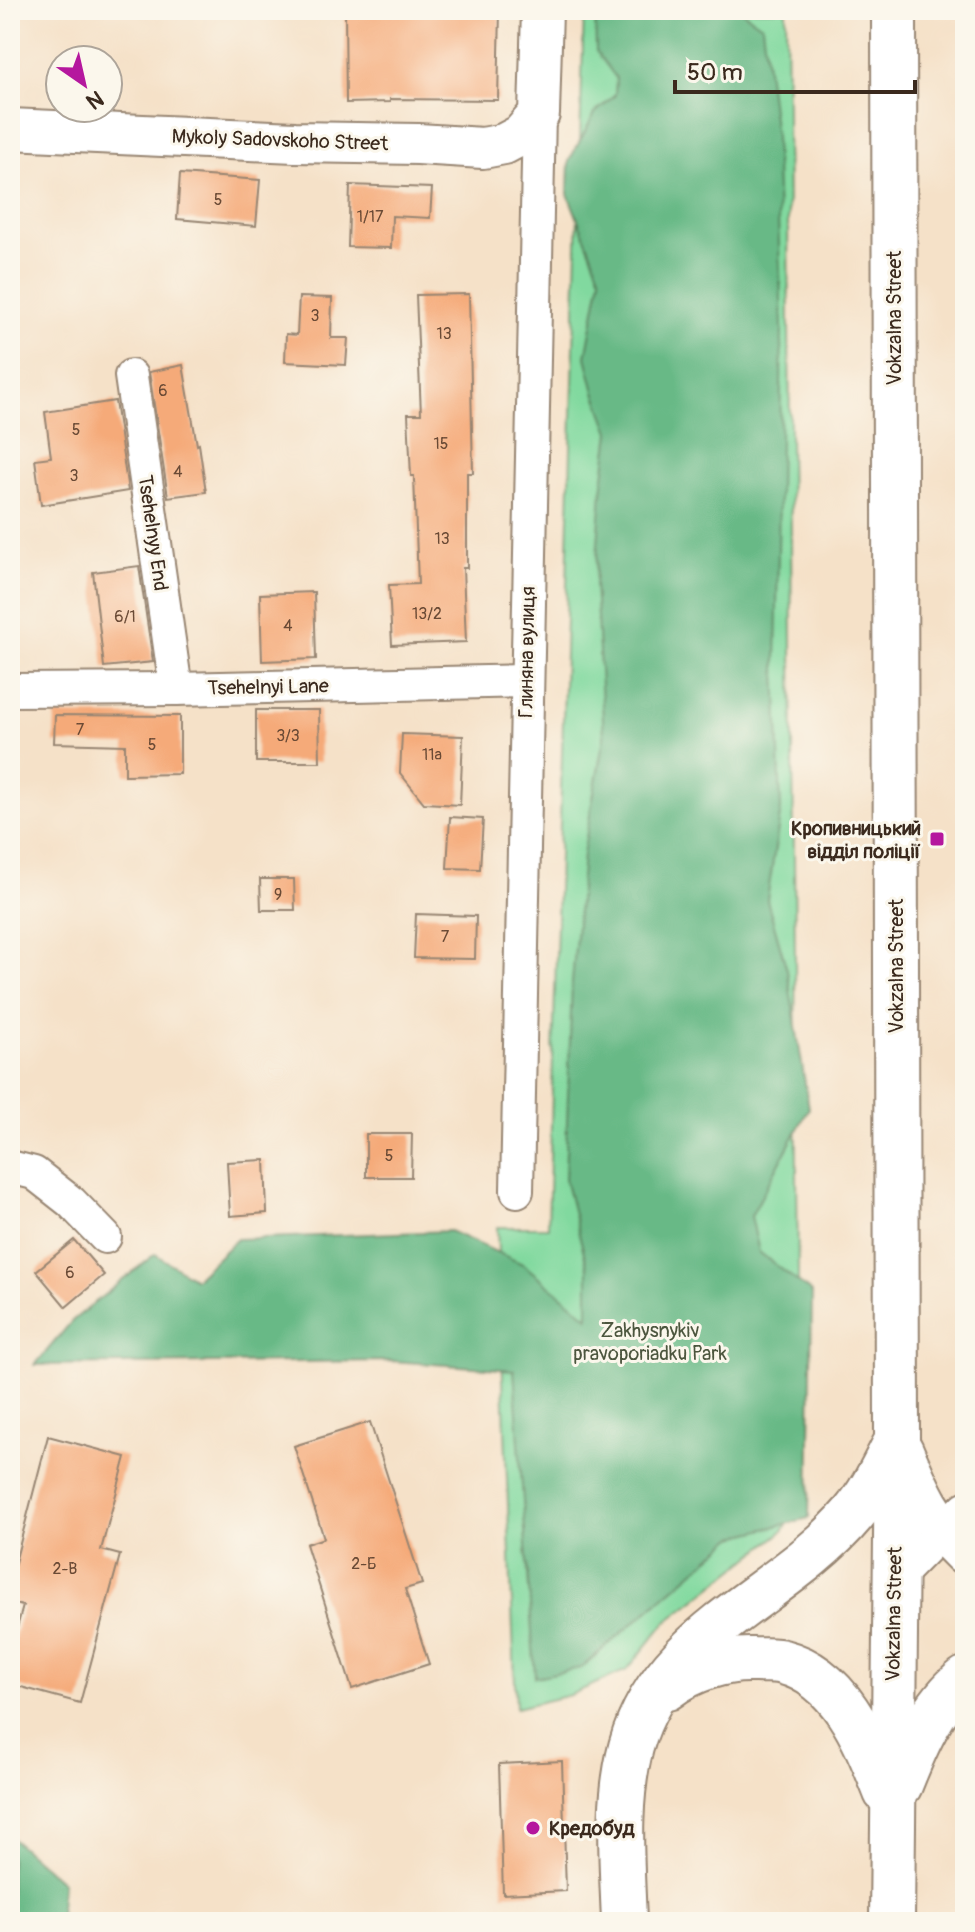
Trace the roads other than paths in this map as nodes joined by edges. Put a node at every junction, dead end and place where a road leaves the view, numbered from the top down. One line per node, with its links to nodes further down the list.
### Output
1 (542, 10): 3 (street)
2 (894, 10): 12 (main road, Vokzalna Street)
3 (539, 114): 4 (street, Mykoly Sadovskoho Street); 6 (street, Глиняна вулиця)
4 (10, 129)
5 (131, 376): 7 (street, Tsehelnyy End)
6 (526, 681): 7 (street, Tsehelnyi Lane); 10 (street, Глиняна вулиця)
7 (176, 689): 8 (street, Tsehelnyi Lane)
8 (10, 690)
9 (10, 1167): 11 (street)
10 (517, 1191)
11 (105, 1237)
12 (897, 1440): 13 (main road); 14 (main road, Vokzalna Street); 16 (main road)
13 (957, 1530): 14 (street)
14 (895, 1579): 17 (main road, Vokzalna Street)
15 (965, 1679): 17 (main road)
16 (647, 1706): 17 (main road); 18 (main road)
17 (892, 1806): 19 (main road, Vokzalna Street)
18 (624, 1922)
19 (892, 1922)

